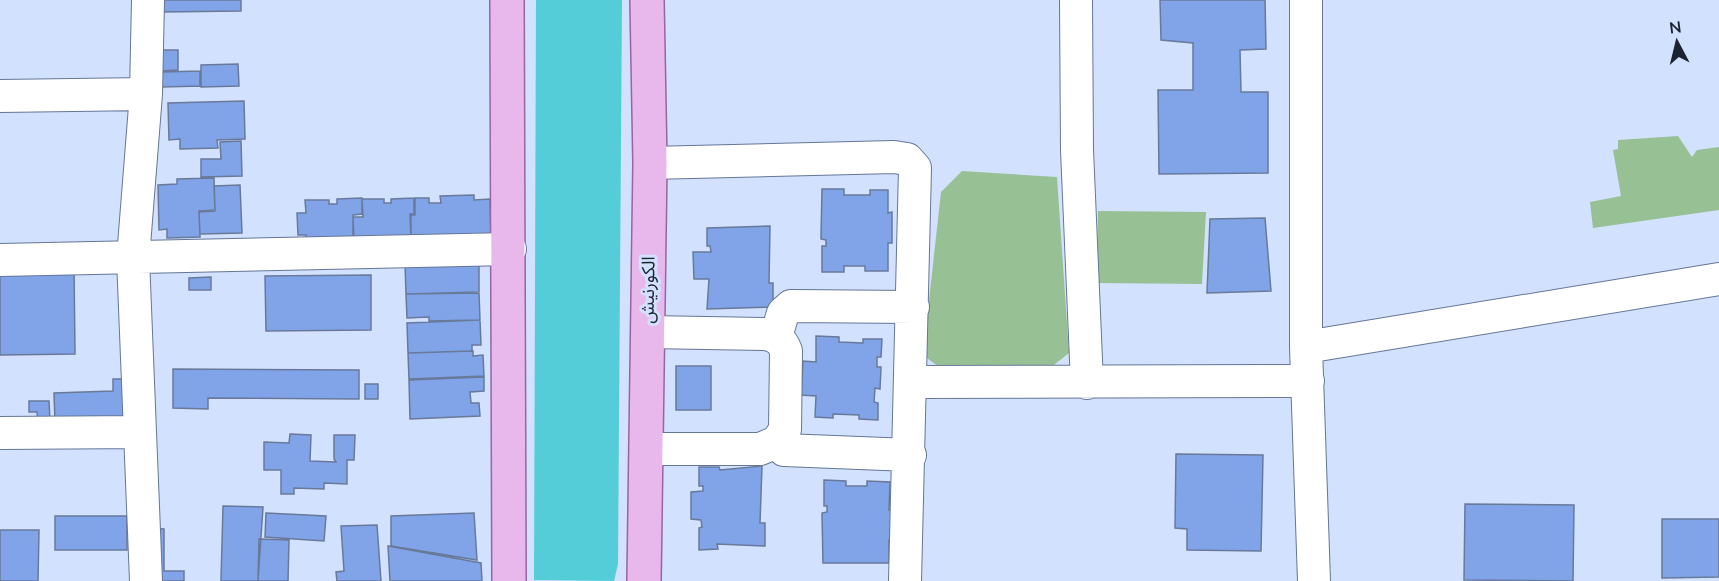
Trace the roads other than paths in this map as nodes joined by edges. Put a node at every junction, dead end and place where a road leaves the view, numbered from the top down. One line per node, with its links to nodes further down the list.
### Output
1 (148, 0): 6 (street)
2 (507, 0): 9 (main road)
3 (647, 0): 8 (main road, الكورنيش)
4 (1076, 0): 19 (street)
5 (1306, 0): 16 (street)
6 (146, 94): 7 (street); 10 (street)
7 (0, 96)
8 (650, 164): 13 (street); 14 (main road, الكورنيش)
9 (510, 249): 10 (street); 26 (main road)
10 (134, 258): 11 (street); 20 (street)
11 (0, 260)
12 (1719, 279): 16 (street)
13 (913, 307): 15 (street); 18 (street)
14 (648, 332): 15 (street); 23 (main road, الكورنيش)
15 (776, 337): 22 (street)
16 (1306, 347): 17 (street)
17 (1308, 381): 19 (street); 29 (street)
18 (912, 382): 19 (street); 24 (street)
19 (1087, 383)
20 (140, 432): 21 (street); 25 (street)
21 (0, 433)
22 (777, 442): 23 (street); 24 (street)
23 (646, 449): 27 (main road, الكورنيش)
24 (909, 455): 28 (street)
25 (146, 581)
26 (509, 581)
27 (644, 581)
28 (905, 581)
29 (1314, 581)

